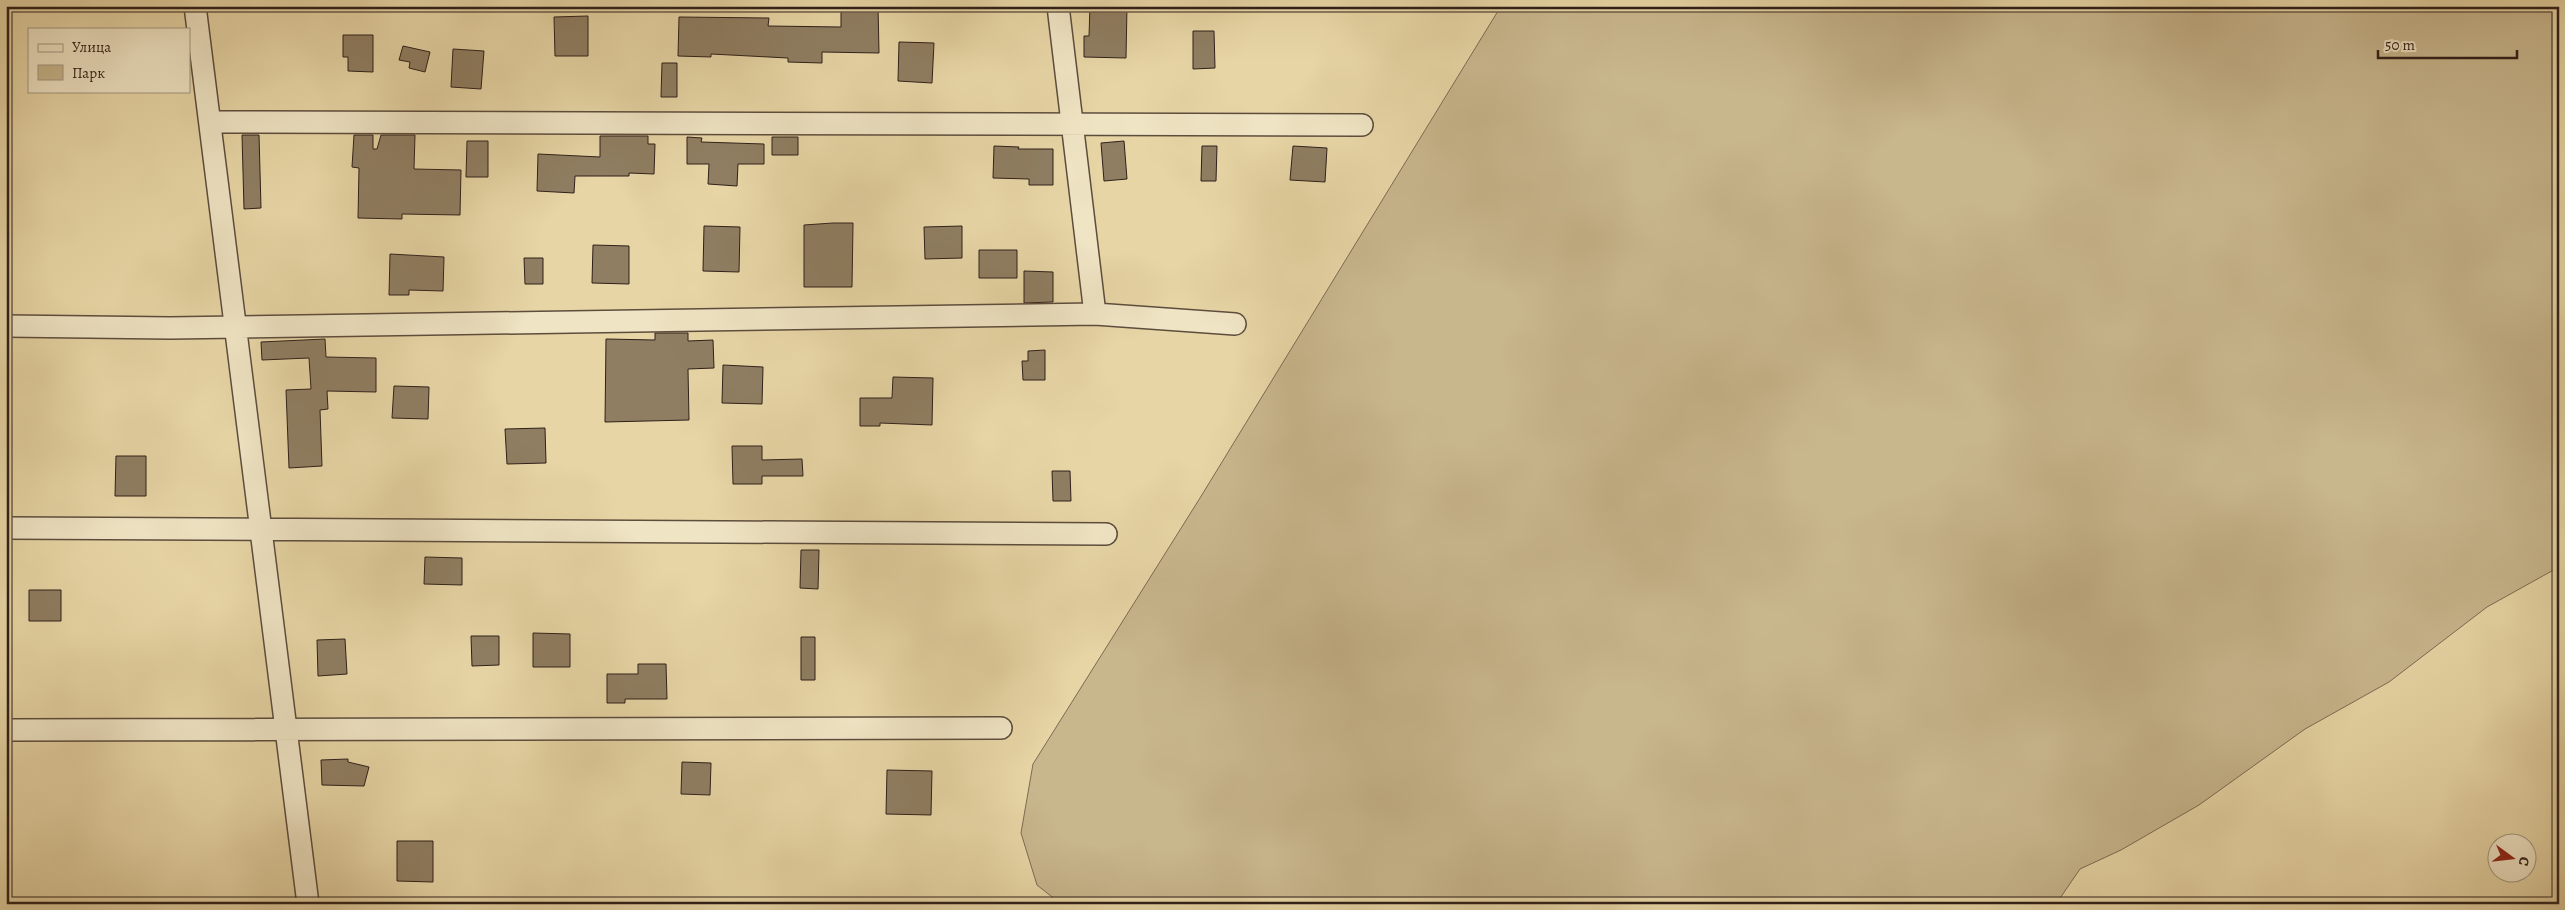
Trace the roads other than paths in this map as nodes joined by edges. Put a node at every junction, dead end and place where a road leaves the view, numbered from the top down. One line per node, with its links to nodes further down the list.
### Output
1 (195, 6): 3 (street)
2 (1058, 6): 4 (street)
3 (210, 122): 4 (street); 9 (street)
4 (1072, 124): 5 (street); 6 (street)
5 (1362, 125)
6 (1095, 314): 7 (street); 9 (street)
7 (1235, 324)
8 (6, 326): 9 (street)
9 (236, 327): 11 (street)
10 (6, 528): 11 (street)
11 (261, 529): 12 (street); 14 (street)
12 (1106, 534)
13 (1001, 728): 14 (street)
14 (286, 729): 15 (street); 16 (street)
15 (6, 730)
16 (308, 904)

